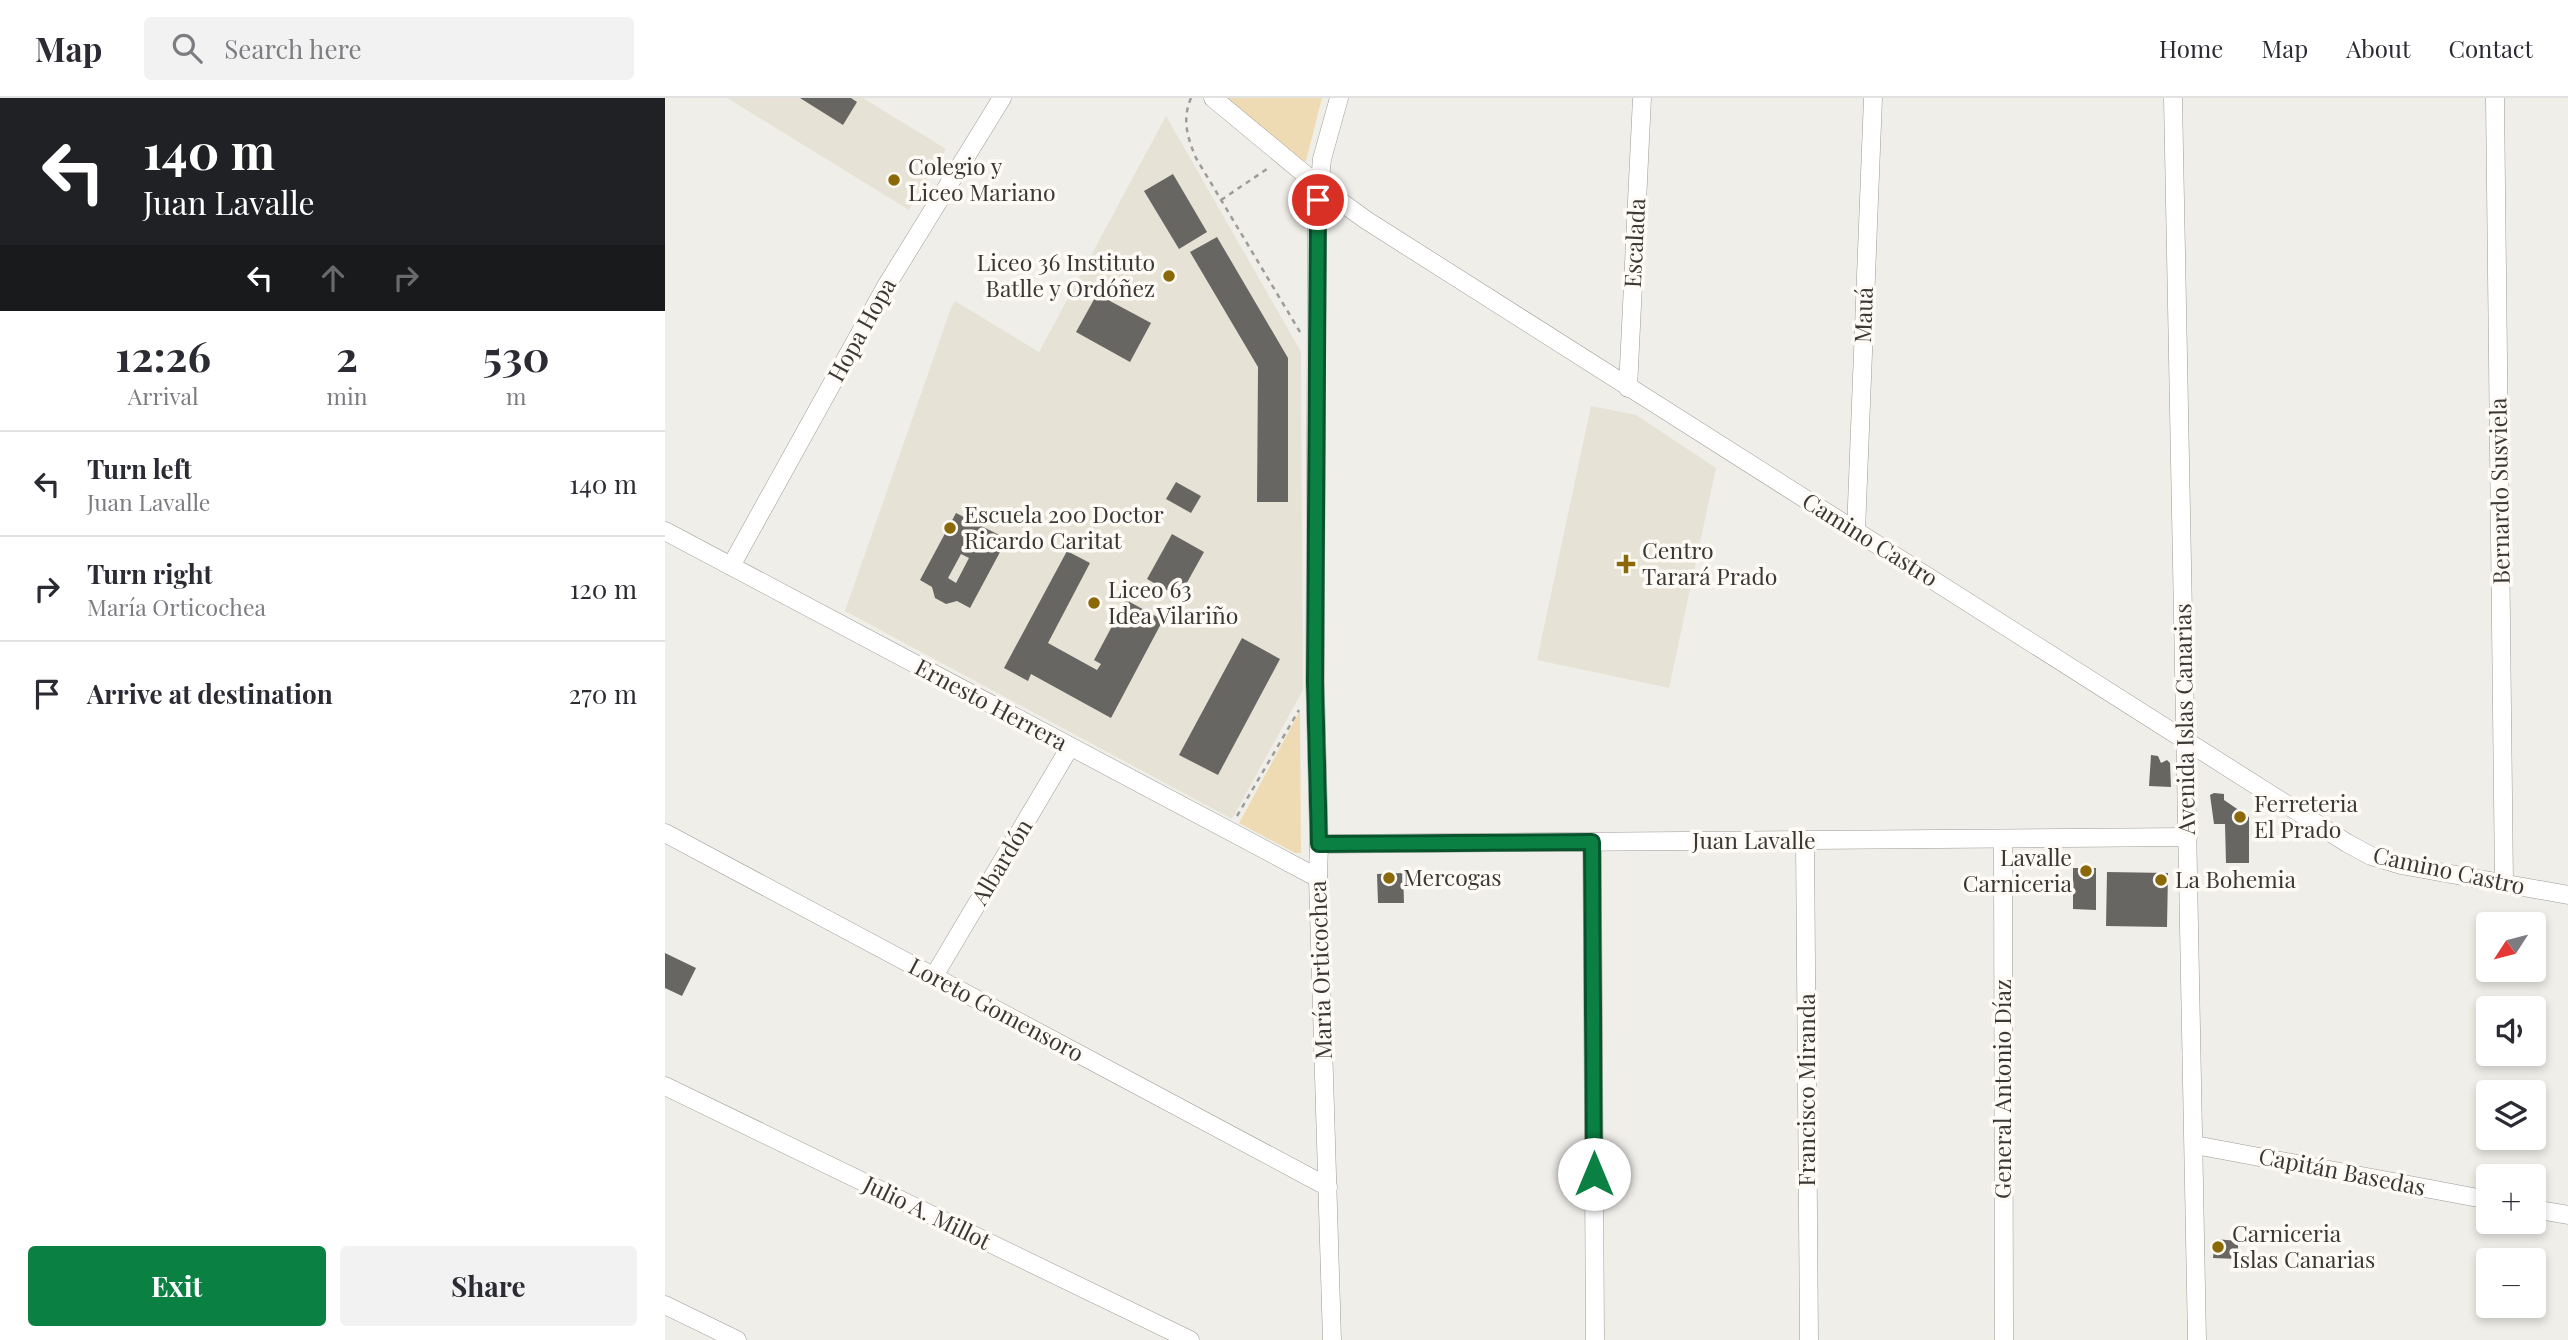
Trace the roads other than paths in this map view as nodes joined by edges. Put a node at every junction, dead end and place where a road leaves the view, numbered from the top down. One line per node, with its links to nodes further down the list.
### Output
1 (1002, 98): 12 (street, Hopa Hopa)
2 (1213, 98): 8 (street, Camino Castro)
3 (1339, 98): 8 (street, María Orticochea)
4 (1642, 98): 9 (street, Escalada)
5 (1873, 98): 11 (street, Mauá)
6 (2173, 98): 13 (street, Avenida Islas Canarias)
7 (2495, 98): 22 (street, Bernardo Susviela)
8 (1319, 186): 9 (street, Camino Castro); 20 (street, María Orticochea)
9 (1628, 388): 11 (street, Camino Castro)
10 (665, 531): 12 (street, Ernesto Herrera)
11 (1856, 531): 13 (street, Camino Castro)
12 (731, 566): 14 (street, Ernesto Herrera)
13 (2185, 740): 16 (street, Avenida Islas Canarias); 22 (street, Camino Castro)
14 (1070, 747): 21 (street, Ernesto Herrera); 24 (street, Albardón)
15 (665, 833): 24 (street, Loreto Gomensoro)
16 (2188, 837): 17 (street, Juan Lavalle); 26 (street, Avenida Islas Canarias)
17 (2003, 839): 18 (street, Juan Lavalle); 37 (street, General Antonio Díaz)
18 (1805, 840): 19 (street, Juan Lavalle); 36 (street, Francisco Miranda)
19 (1592, 842): 20 (street, Juan Lavalle); 35 (street)
20 (1319, 844): 21 (street, María Orticochea)
21 (1318, 878): 27 (street, María Orticochea)
22 (2504, 884): 23 (street, Camino Castro)
23 (2568, 895)
24 (934, 976): 27 (street, Loreto Gomensoro)
25 (665, 1086): 33 (street, Julio A. Millot)
26 (2195, 1145): 28 (street, Capitán Basedas); 38 (street, Avenida Islas Canarias)
27 (1328, 1187): 34 (street, María Orticochea)
28 (2476, 1198)
29 (2546, 1211): 30 (street)
30 (2568, 1215)
31 (665, 1305): 32 (street)
32 (737, 1340)
33 (1190, 1340)
34 (1332, 1340)
35 (1595, 1340)
36 (1809, 1340)
37 (2004, 1340)
38 (2197, 1340)

